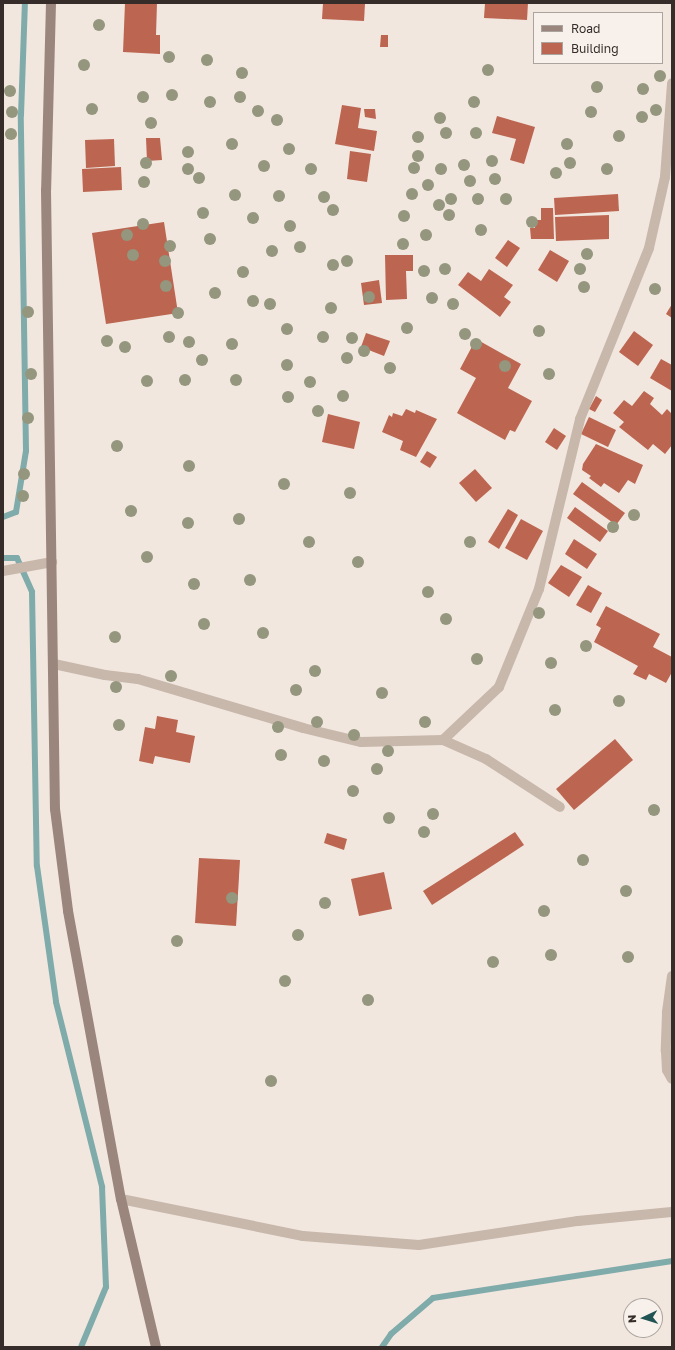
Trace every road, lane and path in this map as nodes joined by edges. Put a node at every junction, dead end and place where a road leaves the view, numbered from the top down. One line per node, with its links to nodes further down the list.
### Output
1 (51, 3): 4 (main road)
2 (672, 83): 3 (street)
3 (669, 178): 7 (street)
4 (52, 562): 5 (street); 6 (main road)
5 (3, 571)
6 (54, 664): 7 (street); 11 (main road)
7 (443, 740): 8 (street)
8 (560, 807)
9 (672, 976): 10 (street)
10 (672, 1079)
11 (121, 1199): 12 (street); 13 (main road)
12 (672, 1212)
13 (156, 1347)

